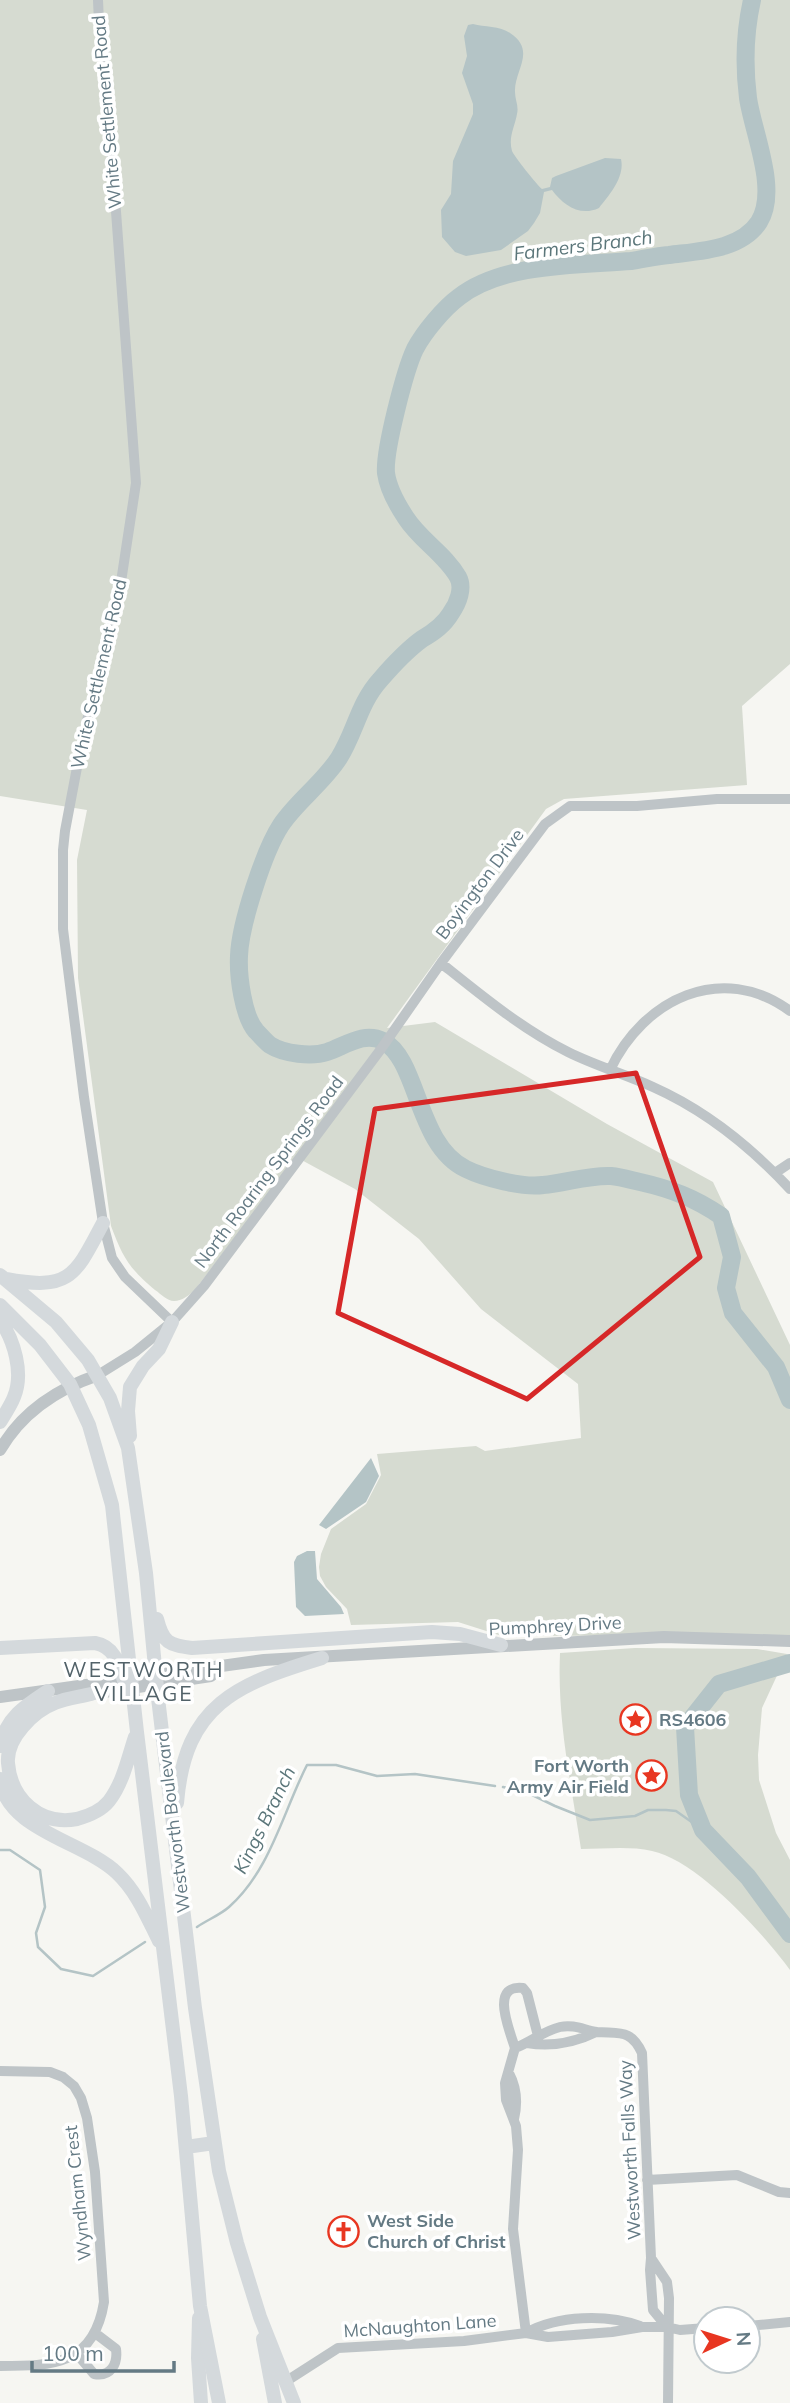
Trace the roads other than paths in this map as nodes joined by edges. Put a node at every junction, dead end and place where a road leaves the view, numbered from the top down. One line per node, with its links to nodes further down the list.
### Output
1 (98, 0): 9 (street, White Settlement Road)
2 (790, 799): 3 (street, Boyington Drive)
3 (441, 963): 5 (street, Boyington Drive); 13 (street, North Roaring Springs Road)
4 (790, 1011): 5 (street)
5 (610, 1070): 7 (street, Boyington Drive)
6 (790, 1163): 7 (street)
7 (775, 1172): 8 (street, Boyington Drive)
8 (790, 1189)
9 (103, 1223): 10 (main road); 13 (street, White Settlement Road)
10 (3, 1277): 14 (main road, Westworth Boulevard)
11 (0, 1305): 15 (main road, Westworth Boulevard)
12 (0, 1320): 16 (main road)
13 (172, 1322): 14 (street, North Roaring Springs Road); 18 (main road)
14 (98, 1375): 15 (street); 18 (main road, Westworth Boulevard)
15 (70, 1384): 17 (street); 20 (main road, Westworth Boulevard)
16 (0, 1422)
17 (0, 1450)
18 (132, 1472): 19 (main road, Westworth Boulevard)
19 (137, 1502): 20 (main road); 21 (main road, Westworth Boulevard)
20 (112, 1505): 29 (main road, Westworth Boulevard)
21 (146, 1573): 23 (main road); 33 (main road, Westworth Boulevard)
22 (790, 1641): 23 (street, Pumphrey Drive)
23 (501, 1645): 25 (street, Pumphrey Drive)
24 (0, 1648): 29 (main road)
25 (321, 1658): 26 (street); 27 (street); 33 (main road)
26 (48, 1691): 28 (street); 31 (main road)
27 (91, 1694): 30 (main road)
28 (0, 1697)
29 (135, 1717): 30 (main road, Westworth Boulevard)
30 (137, 1732): 34 (main road, Westworth Boulevard)
31 (0, 1746)
32 (0, 1779): 34 (main road)
33 (175, 1832): 35 (main road, Westworth Boulevard)
34 (165, 1954): 36 (main road, Westworth Boulevard)
35 (195, 2008): 36 (main road); 42 (main road, Westworth Boulevard)
36 (171, 2011): 43 (main road, Westworth Boulevard)
37 (596, 2032): 38 (street); 39 (street); 44 (street, Westworth Falls Way)
38 (538, 2036): 39 (street); 40 (street)
39 (527, 2043): 40 (street)
40 (515, 2048): 55 (street)
41 (0, 2071): 54 (street, Wyndham Crest)
42 (214, 2143): 43 (main road); 48 (main road, Westworth Boulevard)
43 (186, 2147): 47 (main road, Westworth Boulevard)
44 (648, 2180): 45 (street); 46 (street, Westworth Falls Way)
45 (790, 2193)
46 (652, 2258): 52 (street, Westworth Falls Way); 52 (street, Westworth Falls Way)
47 (200, 2306): 59 (main road); 60 (main road, Westworth Boulevard)
48 (260, 2317): 58 (main road, Westworth Boulevard); 61 (main road)
49 (790, 2322): 50 (street)
50 (762, 2325)
51 (642, 2327): 52 (street, McNaughton Lane); 55 (street, McNaughton Lane); 55 (street, McNaughton Lane)
52 (667, 2327): 53 (street, McNaughton Lane); 63 (street, Westworth Falls Way)
53 (692, 2330)
54 (95, 2333): 56 (street, Wyndham Crest); 56 (street)
55 (526, 2333): 58 (street, McNaughton Lane)
56 (77, 2354): 57 (street, Wyndham Crest)
57 (0, 2366)
58 (285, 2382): 62 (main road, Westworth Boulevard)
59 (201, 2403)
60 (219, 2403)
61 (275, 2403)
62 (294, 2403)
63 (668, 2403)

